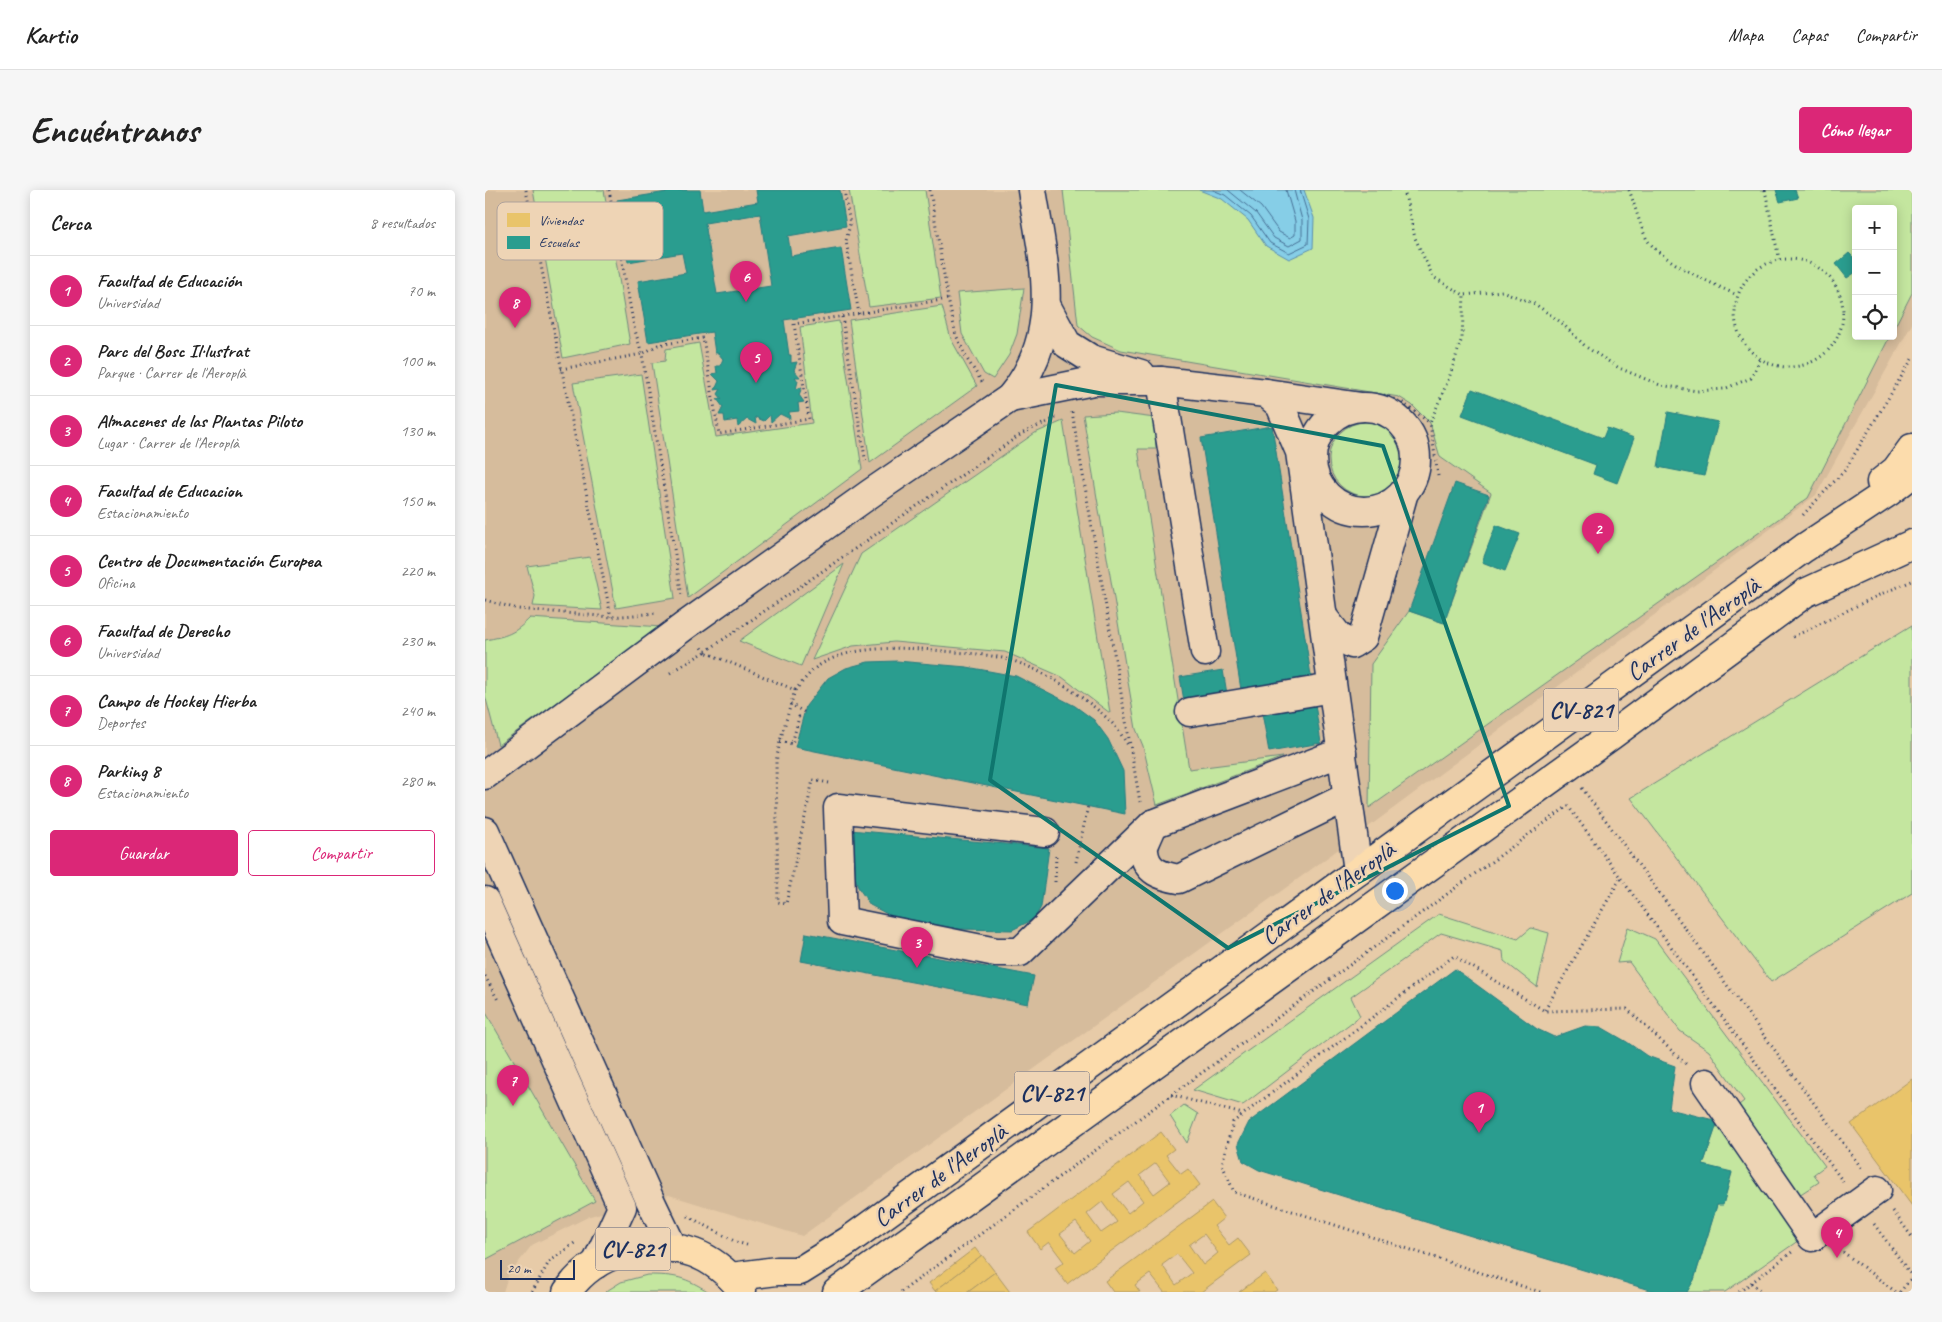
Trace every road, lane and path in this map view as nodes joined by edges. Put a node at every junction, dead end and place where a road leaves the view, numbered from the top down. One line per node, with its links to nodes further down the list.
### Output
1 (844, 190): 14 (path)
2 (931, 190): 12 (path)
3 (1032, 190): 13 (street)
4 (1404, 190): 11 (path)
5 (1629, 190): 10 (path)
6 (1765, 190): 7 (path)
7 (1779, 259): 10 (path); 17 (path)
8 (540, 260): 18 (path)
9 (622, 260): 16 (path)
10 (1737, 295): 17 (path)
11 (1464, 296): 17 (path); 23 (path)
12 (948, 299): 14 (path); 21 (path)
13 (1047, 307): 19 (street); 21 (street)
14 (859, 314): 15 (path)
15 (842, 316): 16 (path); 26 (path)
16 (642, 354): 18 (path); 33 (path)
17 (1760, 360)
18 (561, 369): 35 (path)
19 (1161, 381): 20 (street); 21 (street); 38 (street)
20 (1266, 393): 22 (street); 36 (street)
21 (1000, 396): 24 (path); 49 (street)
22 (1369, 401): 23 (path); 29 (street); 29 (street)
23 (1430, 423): 28 (path)
24 (1023, 433): 37 (path); 47 (path)
25 (1912, 448): 31 (main road)
26 (867, 473)
27 (1912, 474): 31 (main road, Carrer de l'Aeroplà / CV-821)
28 (1438, 476)
29 (1404, 492): 36 (street)
30 (1912, 544): 75 (main road, Carrer de l'Aeroplà / CV-821)
31 (1804, 548): 58 (main road, Carrer de l'Aeroplà / CV-821)
32 (485, 600): 35 (path)
33 (683, 605)
34 (666, 612): 35 (path)
35 (611, 617)
36 (1324, 618): 40 (street)
37 (705, 652): 39 (path); 41 (path)
38 (1205, 652)
39 (670, 672)
40 (1333, 688): 44 (street); 48 (street)
41 (795, 690): 42 (path); 47 (path)
42 (790, 704): 43 (path); 46 (path)
43 (804, 712)
44 (1190, 712)
45 (802, 718): 46 (path)
46 (780, 740): 50 (path)
47 (1130, 747): 54 (path)
48 (1342, 752): 52 (street); 54 (street)
49 (485, 775)
50 (813, 780)
51 (1577, 781): 66 (path)
52 (1347, 797): 54 (street); 58 (street)
53 (1088, 806): 57 (path)
54 (1147, 814): 61 (street)
55 (485, 831): 69 (street)
56 (1045, 832): 61 (path); 61 (street)
57 (1083, 862)
58 (1358, 871): 73 (main road, Carrer de l'Aeroplà / CV-821)
59 (1621, 877): 62 (path); 64 (path); 66 (path)
60 (485, 901): 70 (street)
61 (1052, 921)
62 (1545, 1011): 63 (path); 65 (path)
63 (1706, 1083): 67 (street)
64 (1170, 1094): 65 (path); 76 (path)
65 (1243, 1114): 77 (path)
66 (1868, 1197): 67 (street); 68 (path); 71 (path)
67 (1815, 1235): 72 (path); 80 (path)
68 (1912, 1237)
69 (673, 1248): 70 (main road, CV-821); 73 (main road, CV-821)
70 (596, 1264): 74 (main road, CV-821)
71 (1912, 1276): 80 (path)
72 (1751, 1283): 78 (path); 79 (path)
73 (737, 1284)
74 (567, 1292)
75 (837, 1292)
76 (901, 1292)
77 (1540, 1292)
78 (1739, 1292)
79 (1763, 1292)
80 (1898, 1292)

